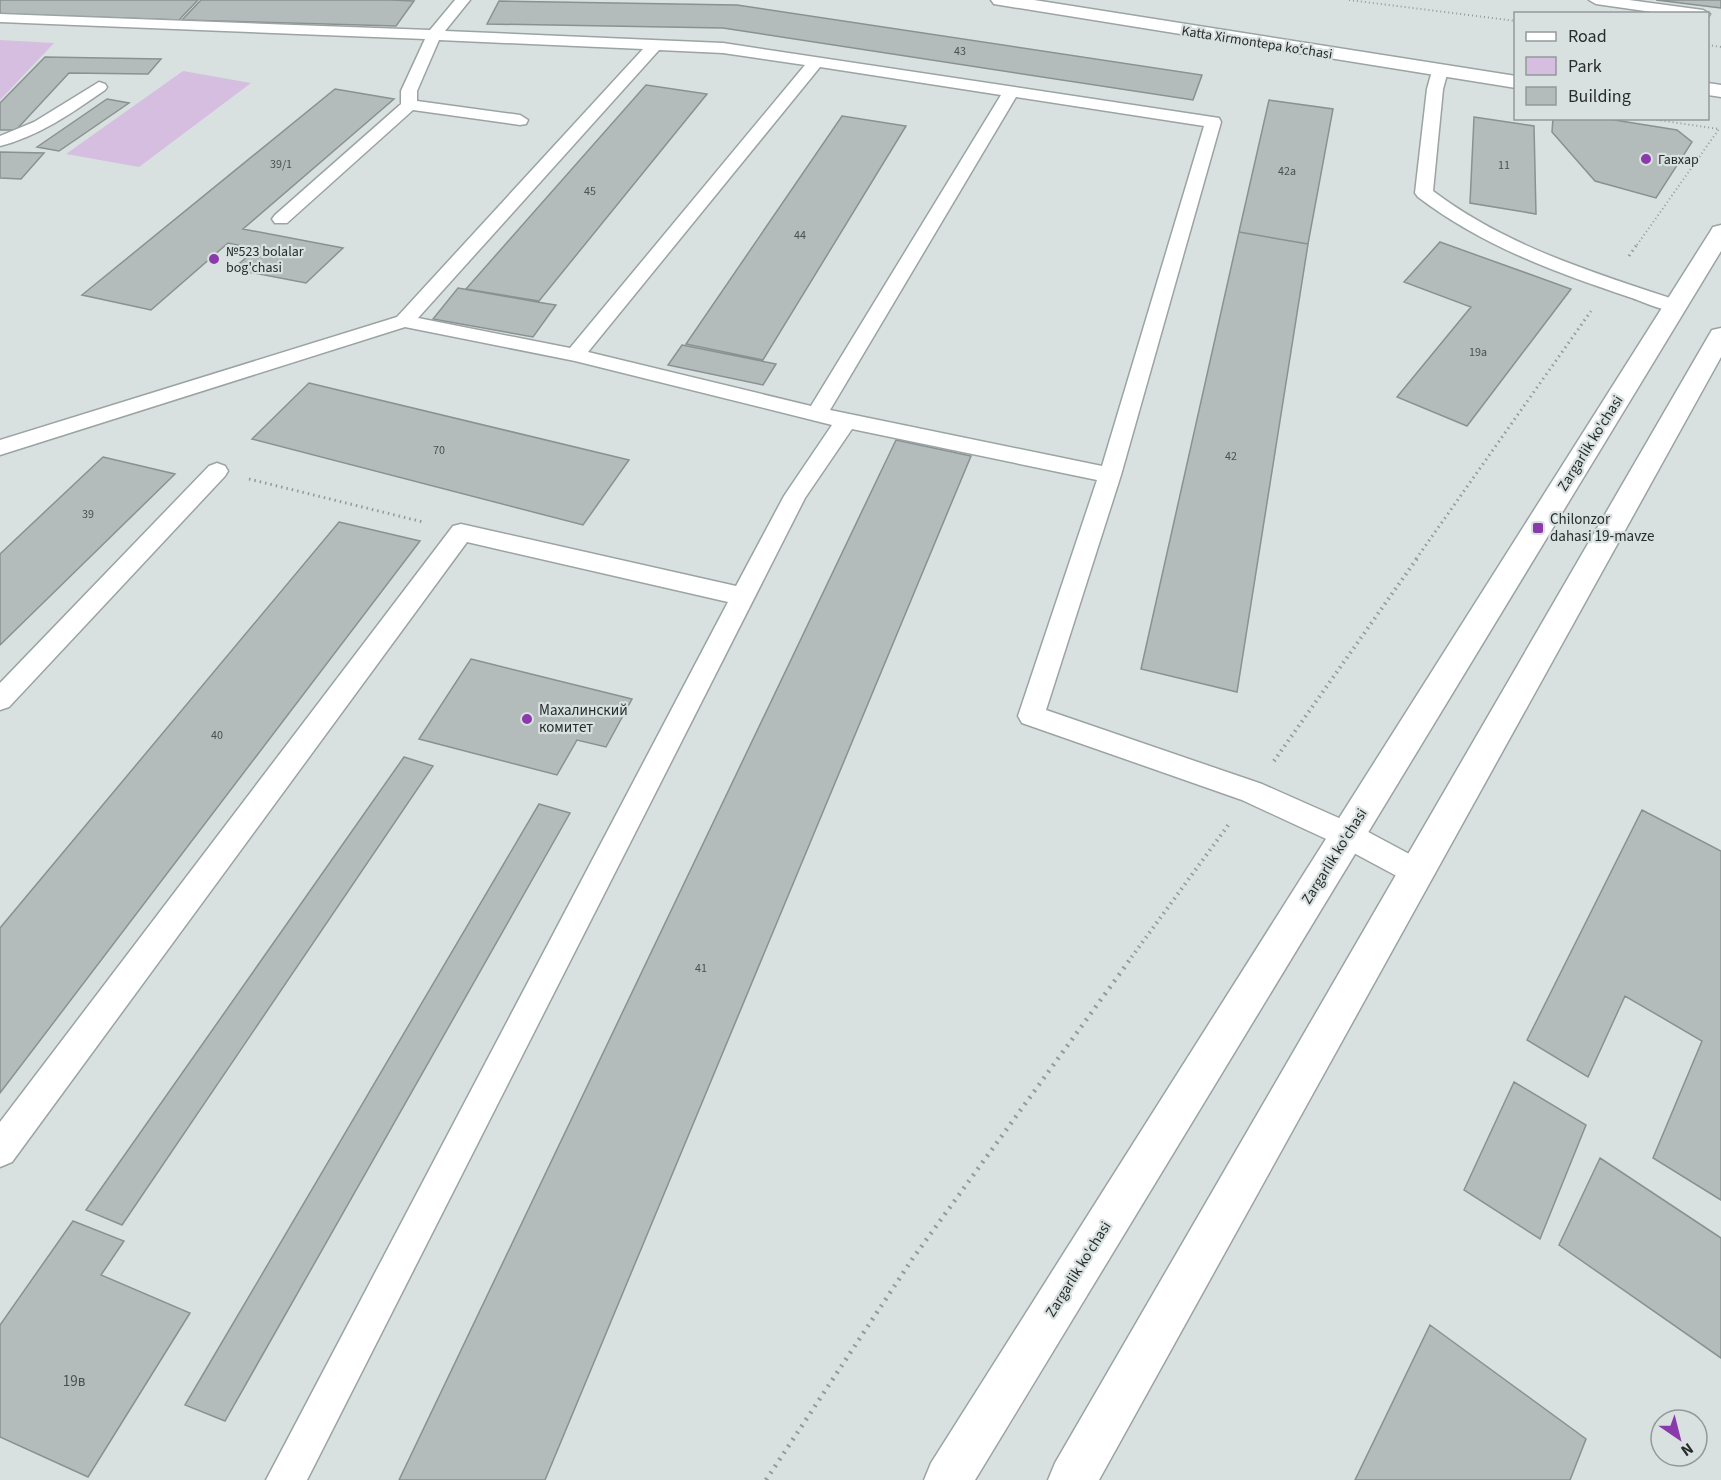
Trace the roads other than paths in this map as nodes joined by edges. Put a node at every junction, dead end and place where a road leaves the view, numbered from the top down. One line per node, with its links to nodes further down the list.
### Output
1 (463, 0): 7 (lane)
2 (999, 0): 11 (main road, Katta Xirmontepa koʻchasi)
3 (1106, 0): 8 (main road, Katta Xirmontepa koʻchasi)
4 (1596, 0): 5 (lane)
5 (1689, 12)
6 (0, 18): 7 (lane)
7 (434, 35): 9 (lane); 15 (lane)
8 (1372, 41)
9 (655, 45): 10 (lane); 21 (lane)
10 (816, 62): 14 (lane); 23 (lane)
11 (1440, 71): 12 (main road, Katta Xirmontepa koʻchasi); 20 (lane)
12 (1514, 82)
13 (99, 87): 17 (lane)
14 (1011, 92): 24 (lane); 28 (lane)
15 (409, 105): 16 (lane); 18 (lane)
16 (520, 120)
17 (0, 141)
18 (281, 219)
19 (1721, 232): 20 (main road, Zargarlik ko'chasi)
20 (1675, 306): 31 (main road, Zargarlik ko'chasi)
21 (404, 321): 23 (lane); 26 (lane)
22 (1721, 335): 32 (main road)
23 (575, 355): 24 (lane)
24 (818, 413): 25 (lane)
25 (846, 421): 28 (lane); 29 (lane)
26 (0, 448)
27 (217, 471): 30 (lane)
28 (1110, 475): 31 (lane)
29 (744, 597): 33 (lane); 34 (lane)
30 (0, 700)
31 (1347, 835): 32 (lane); 35 (main road, Zargarlik ko'chasi)
32 (1416, 872): 36 (main road)
33 (0, 1150)
34 (286, 1480)
35 (948, 1480)
36 (1072, 1480)

